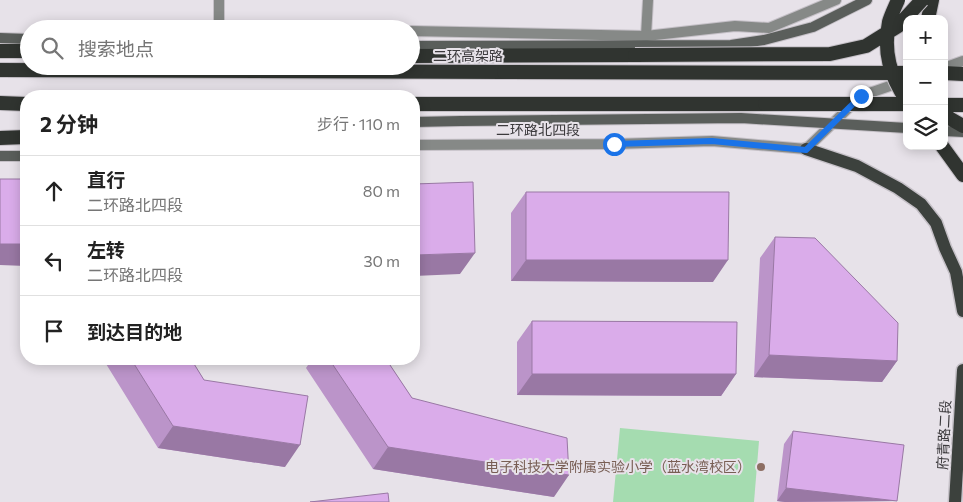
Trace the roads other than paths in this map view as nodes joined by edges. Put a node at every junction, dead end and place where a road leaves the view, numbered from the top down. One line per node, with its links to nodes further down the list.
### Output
1 (219, 0): 9 (street)
2 (648, 0): 13 (street)
3 (836, 0): 13 (street)
4 (867, 0): 13 (main road)
5 (898, 0): 27 (highway, bridge)
6 (922, 0): 17 (highway, bridge)
7 (932, 0): 8 (highway)
8 (929, 15)
9 (219, 20)
10 (420, 31): 13 (street)
11 (0, 38): 12 (main road)
12 (20, 39)
13 (643, 41): 14 (main road)
14 (420, 46)
15 (0, 51): 16 (highway)
16 (20, 51)
17 (420, 56)
18 (963, 61): 19 (street)
19 (948, 67)
20 (0, 70): 21 (highway, 二环高架路, bridge)
21 (20, 70)
22 (420, 71): 23 (highway, 二环高架路, bridge)
23 (903, 73)
24 (948, 74): 25 (highway)
25 (963, 74)
26 (903, 81): 43 (street)
27 (903, 96)
28 (903, 102): 31 (highway, bridge)
29 (0, 103): 30 (highway)
30 (20, 104)
31 (420, 104)
32 (948, 105): 33 (highway)
33 (963, 105)
34 (948, 117): 36 (highway)
35 (420, 122): 37 (main road, bridge)
36 (963, 126)
37 (903, 128)
38 (948, 130): 39 (main road)
39 (963, 132)
40 (20, 137): 41 (highway)
41 (0, 138)
42 (420, 145): 43 (street, 二环路北四段)
43 (806, 150): 48 (main road)
44 (945, 150): 47 (highway)
45 (0, 156): 46 (main road)
46 (20, 156)
47 (963, 175)
48 (963, 311)
49 (963, 370): 50 (main road, 府青路二段)
50 (955, 502)

